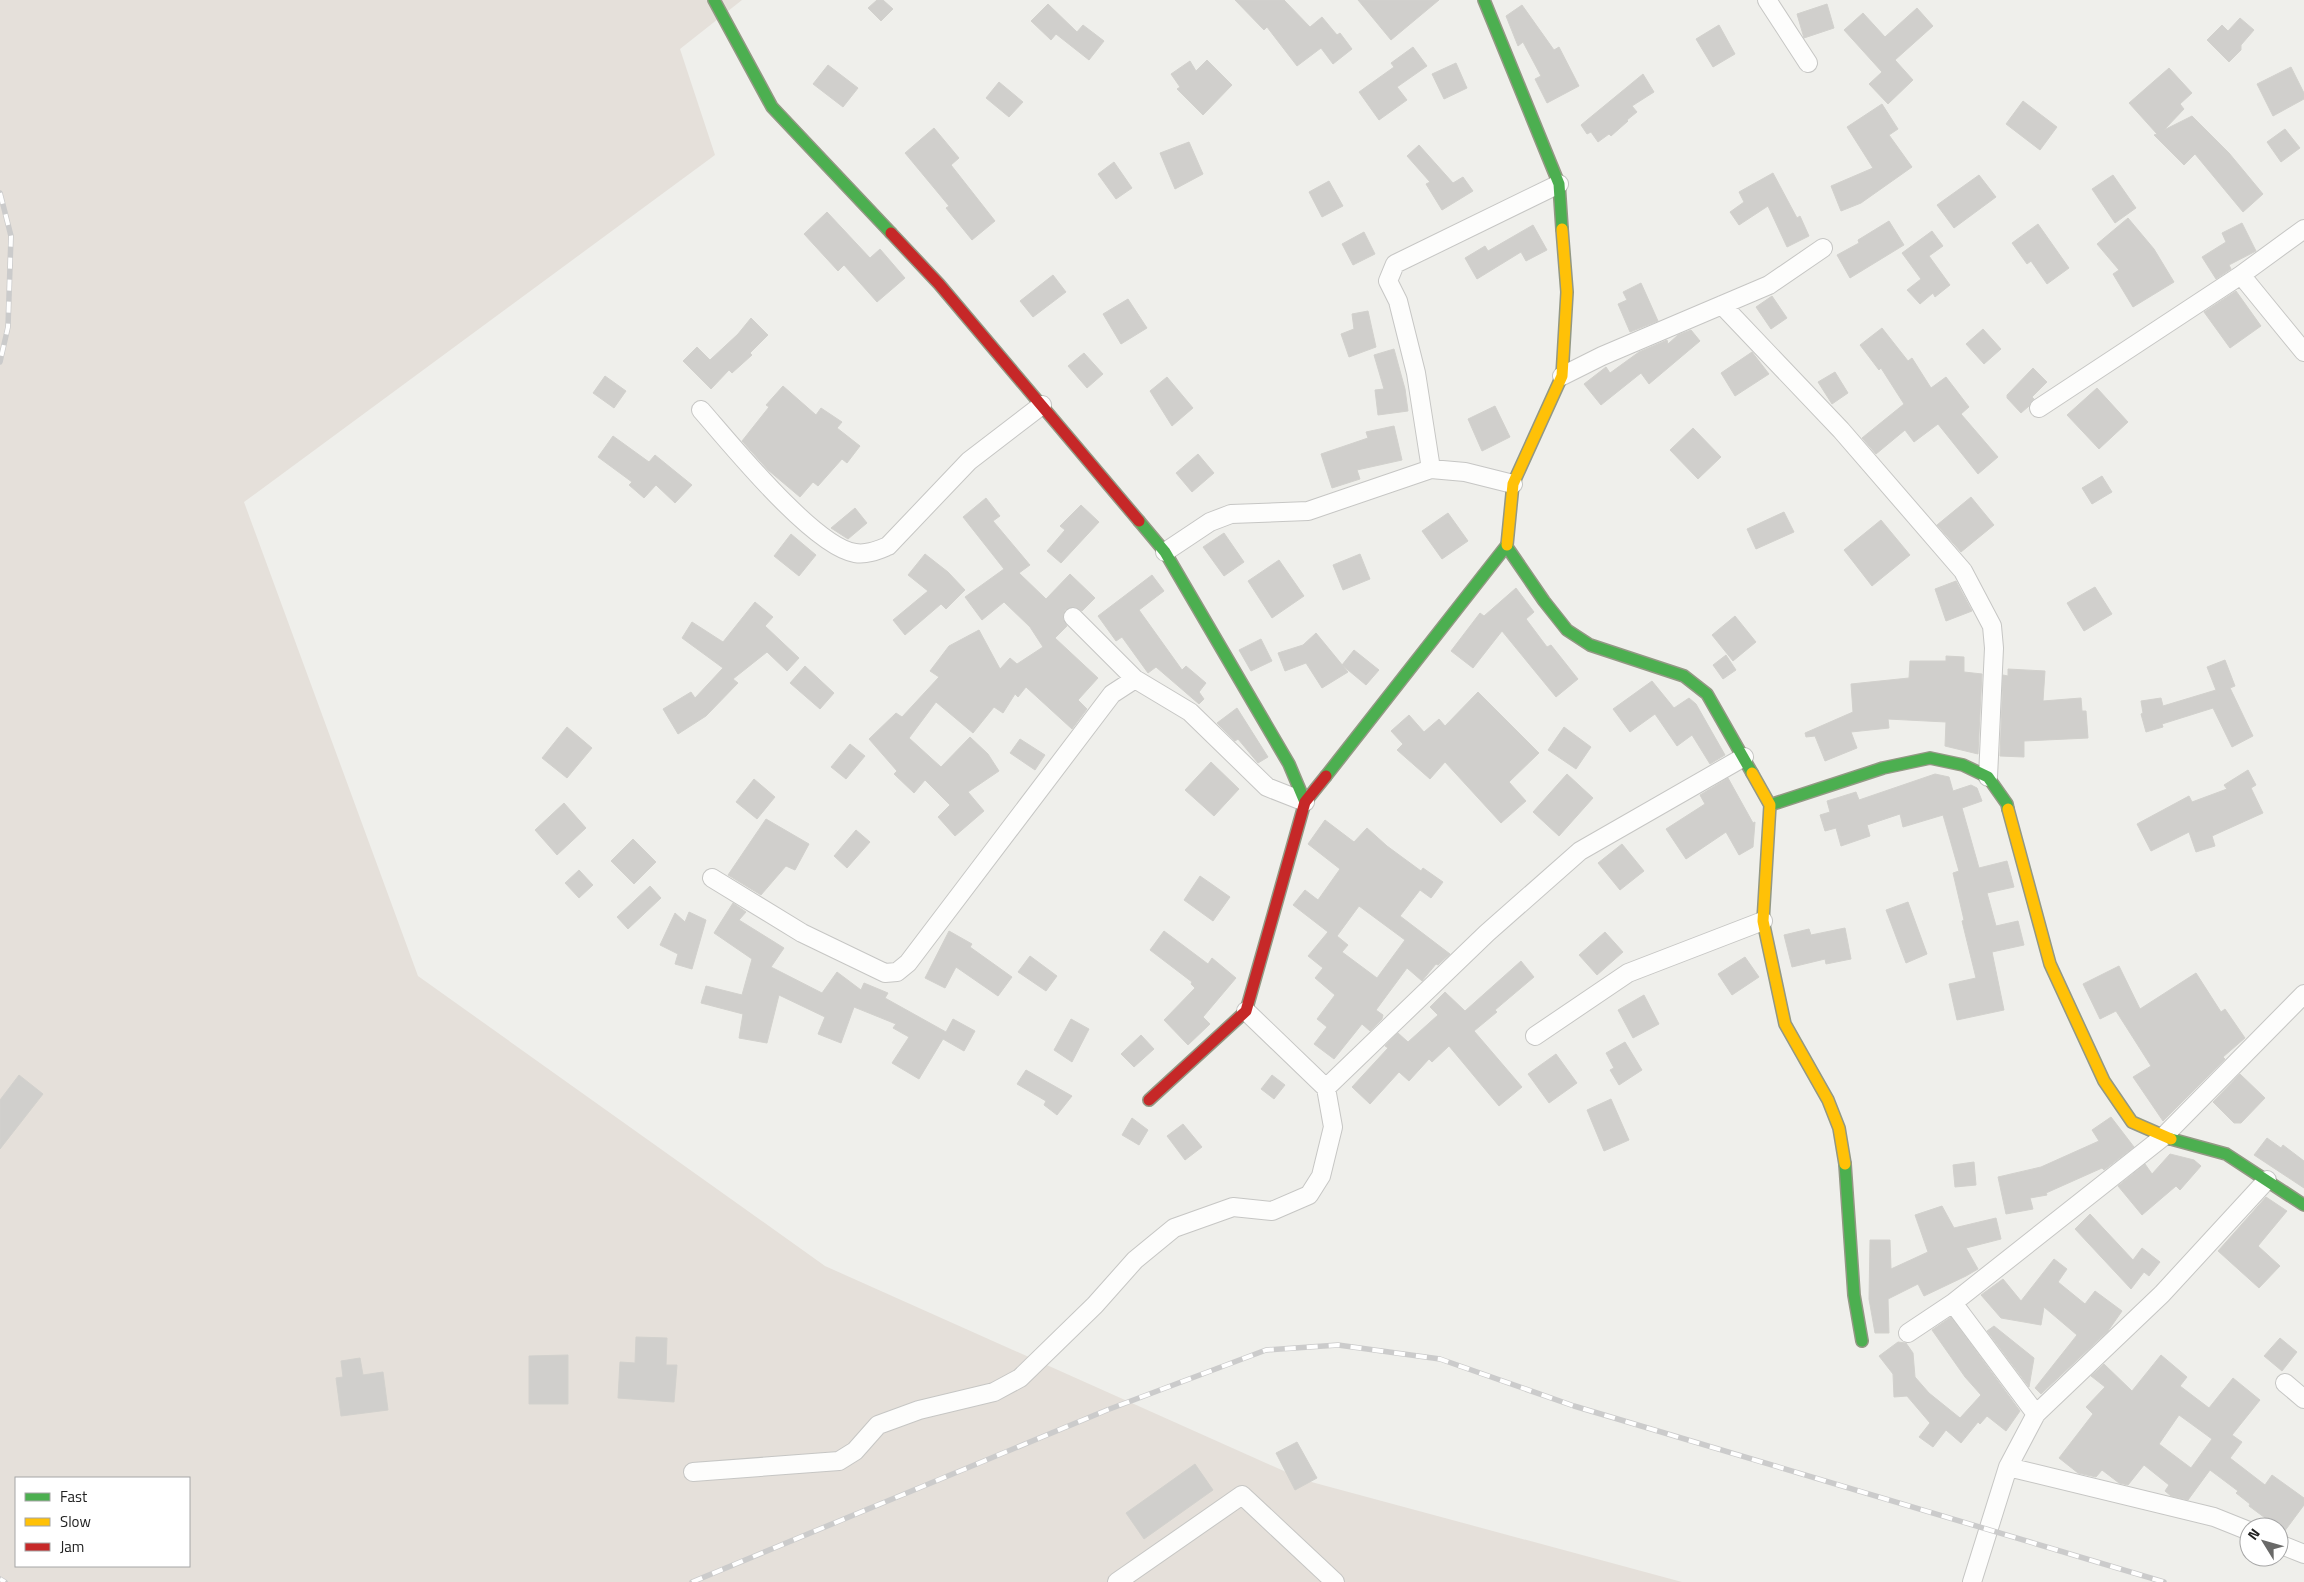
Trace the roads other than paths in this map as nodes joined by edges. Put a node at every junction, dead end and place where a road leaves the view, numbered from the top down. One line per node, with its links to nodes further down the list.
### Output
1 (714, 0): 12 (street)
2 (1767, 0): 4 (street)
3 (1485, 1): 5 (street)
4 (1808, 63)
5 (1559, 184): 11 (street); 15 (street)
6 (2304, 230): 8 (street)
7 (1823, 248): 9 (street)
8 (2241, 274): 10 (street); 13 (street)
9 (1722, 305): 11 (street); 22 (street)
10 (2304, 352)
11 (1562, 376): 16 (street)
12 (1042, 404): 14 (street); 18 (street)
13 (2039, 408)
14 (701, 410)
15 (1431, 469): 16 (street); 18 (street)
16 (1513, 484): 17 (street)
17 (1508, 546): 21 (street); 23 (street)
18 (1165, 552): 23 (street)
19 (1073, 617): 20 (street)
20 (1135, 679): 23 (street); 25 (street)
21 (1744, 757): 24 (street); 30 (street)
22 (1988, 777): 24 (street); 32 (street)
23 (1305, 802): 28 (street)
24 (1770, 805): 26 (street)
25 (712, 878)
26 (1763, 921): 29 (street); 37 (street)
27 (2304, 994): 32 (street)
28 (1246, 1012): 30 (street); 31 (street)
29 (1535, 1036)
30 (1326, 1088): 42 (street)
31 (1149, 1100)
32 (2163, 1137): 33 (street); 35 (street)
33 (2266, 1180): 34 (street); 40 (street)
34 (2304, 1205)
35 (1953, 1303): 36 (street); 40 (street)
36 (1908, 1333)
37 (1862, 1341)
38 (2285, 1383): 39 (street)
39 (2304, 1399)
40 (2036, 1414): 41 (street)
41 (2008, 1467): 43 (street); 48 (street)
42 (693, 1472)
43 (2239, 1527)
44 (2289, 1548): 45 (street)
45 (2304, 1554)
46 (1117, 1582): 47 (street)
47 (1335, 1582)
48 (1972, 1582)

